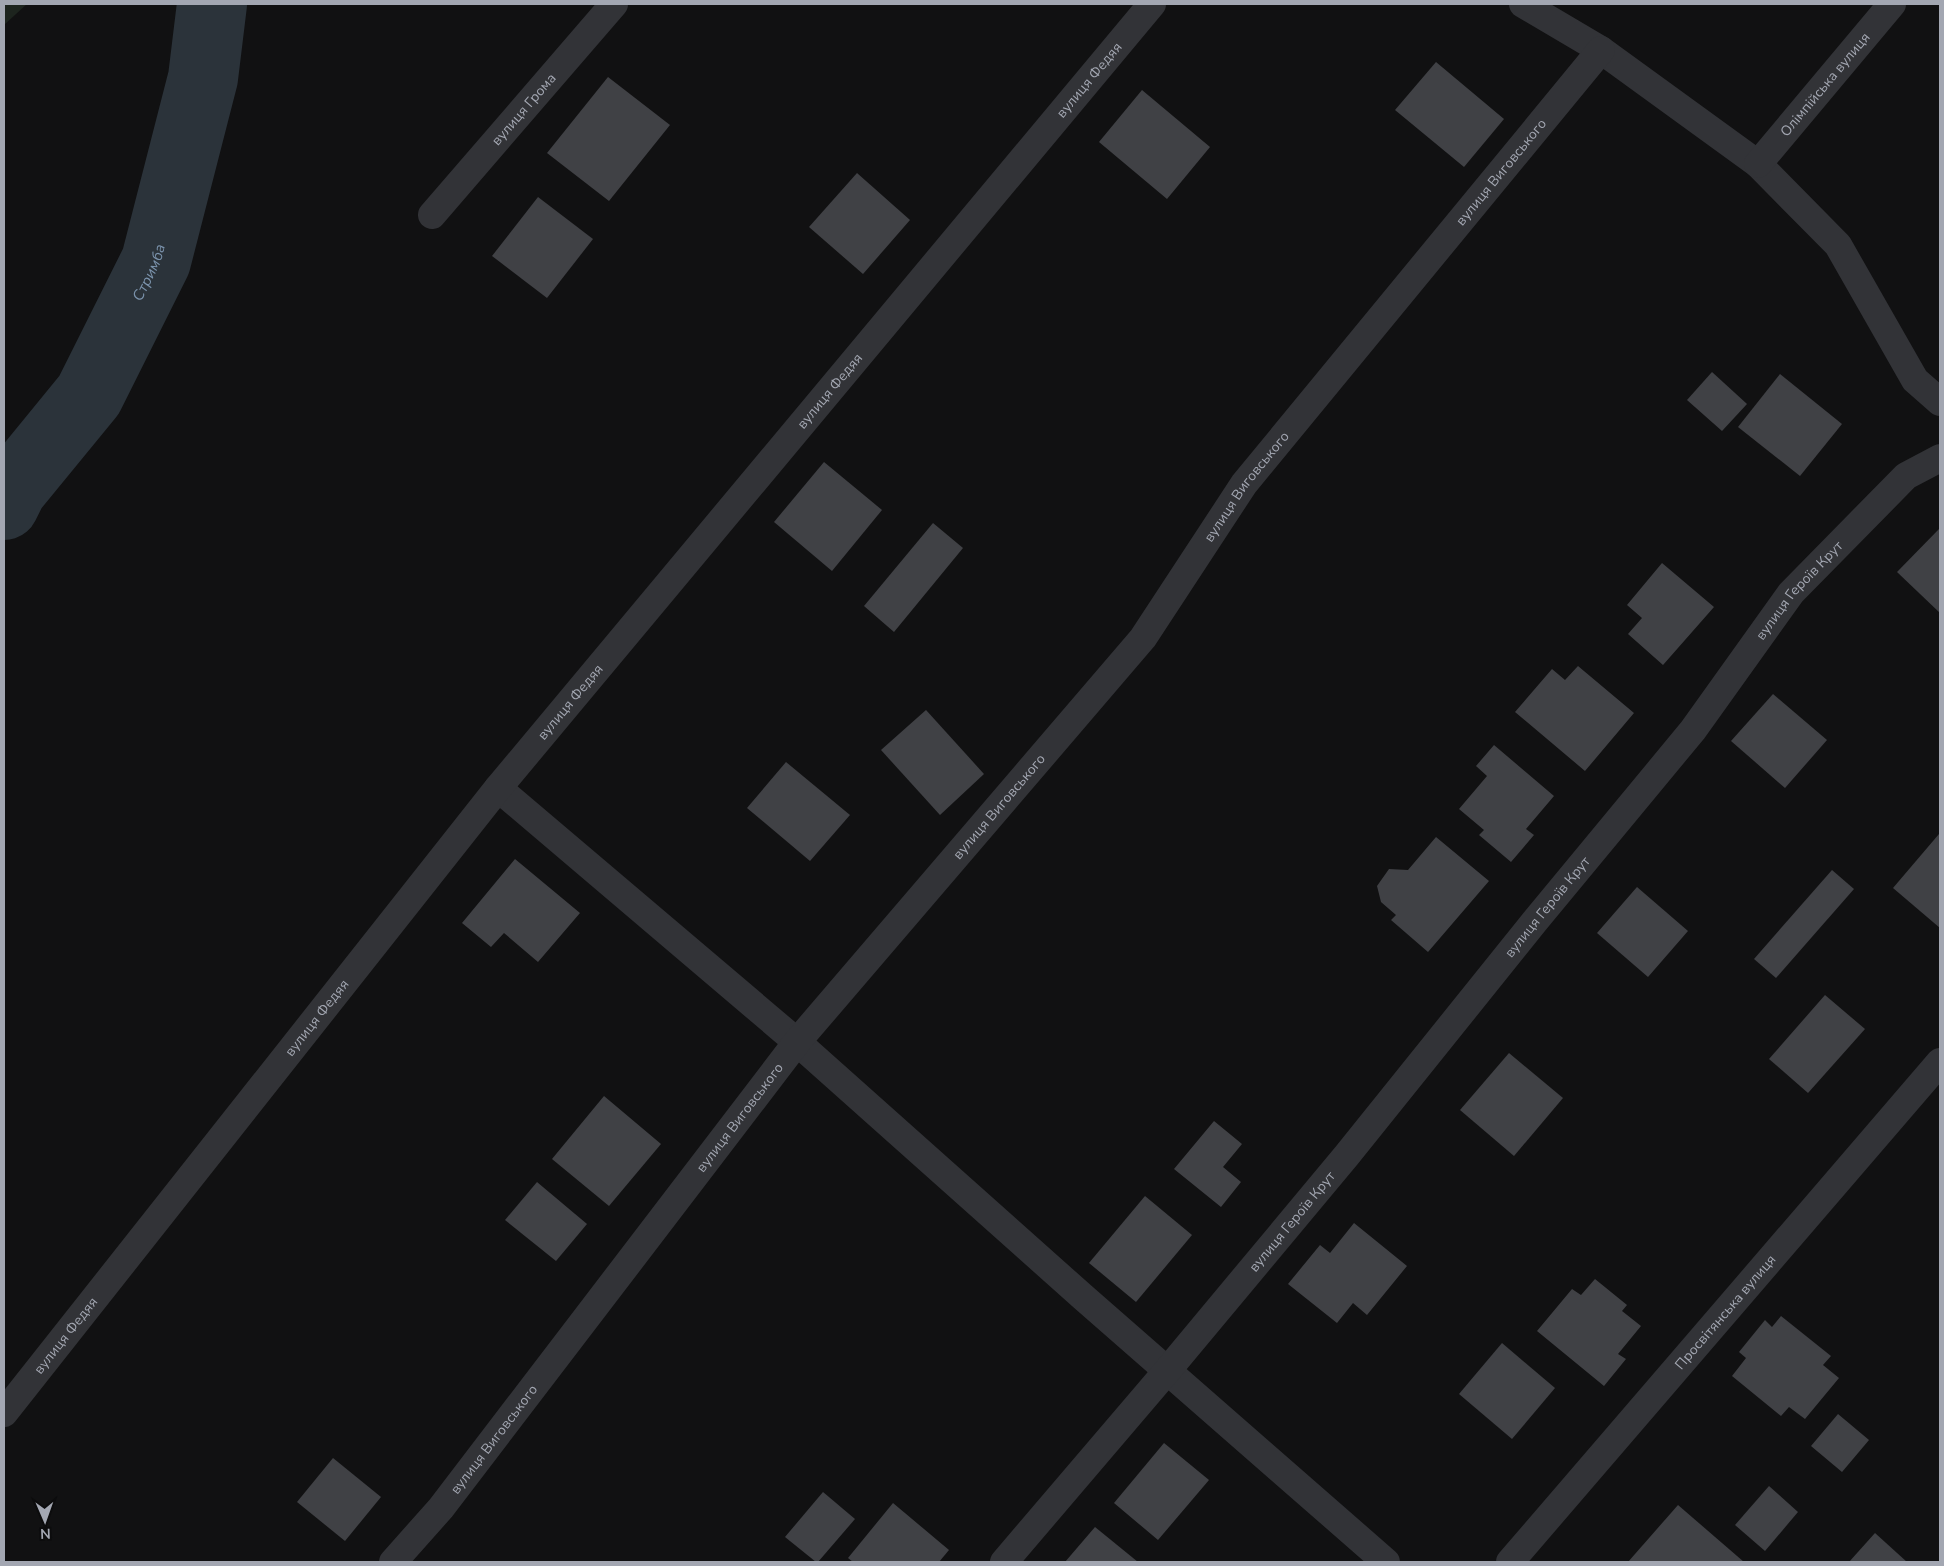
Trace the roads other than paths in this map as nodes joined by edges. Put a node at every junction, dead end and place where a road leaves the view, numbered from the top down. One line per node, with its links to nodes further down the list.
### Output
1 (614, 4): 7 (street, вулиця Грома)
2 (1152, 4): 10 (street, вулиця Федяя)
3 (1523, 4): 5 (street)
4 (1892, 4): 6 (street, Олімпійська вулиця)
5 (1602, 50): 6 (street); 11 (street, вулиця Виговського)
6 (1758, 164): 8 (street)
7 (432, 215)
8 (1940, 402)
9 (1940, 458): 13 (street, вулиця Героїв Крут)
10 (498, 788): 11 (street); 14 (street, вулиця Федяя)
11 (797, 1042): 13 (street); 15 (street, вулиця Виговського)
12 (1940, 1062): 18 (street, Просвітянська вулиця)
13 (1168, 1371): 16 (street, вулиця Героїв Крут); 17 (street)
14 (4, 1413)
15 (393, 1562)
16 (1004, 1562)
17 (1386, 1562)
18 (1510, 1562)

